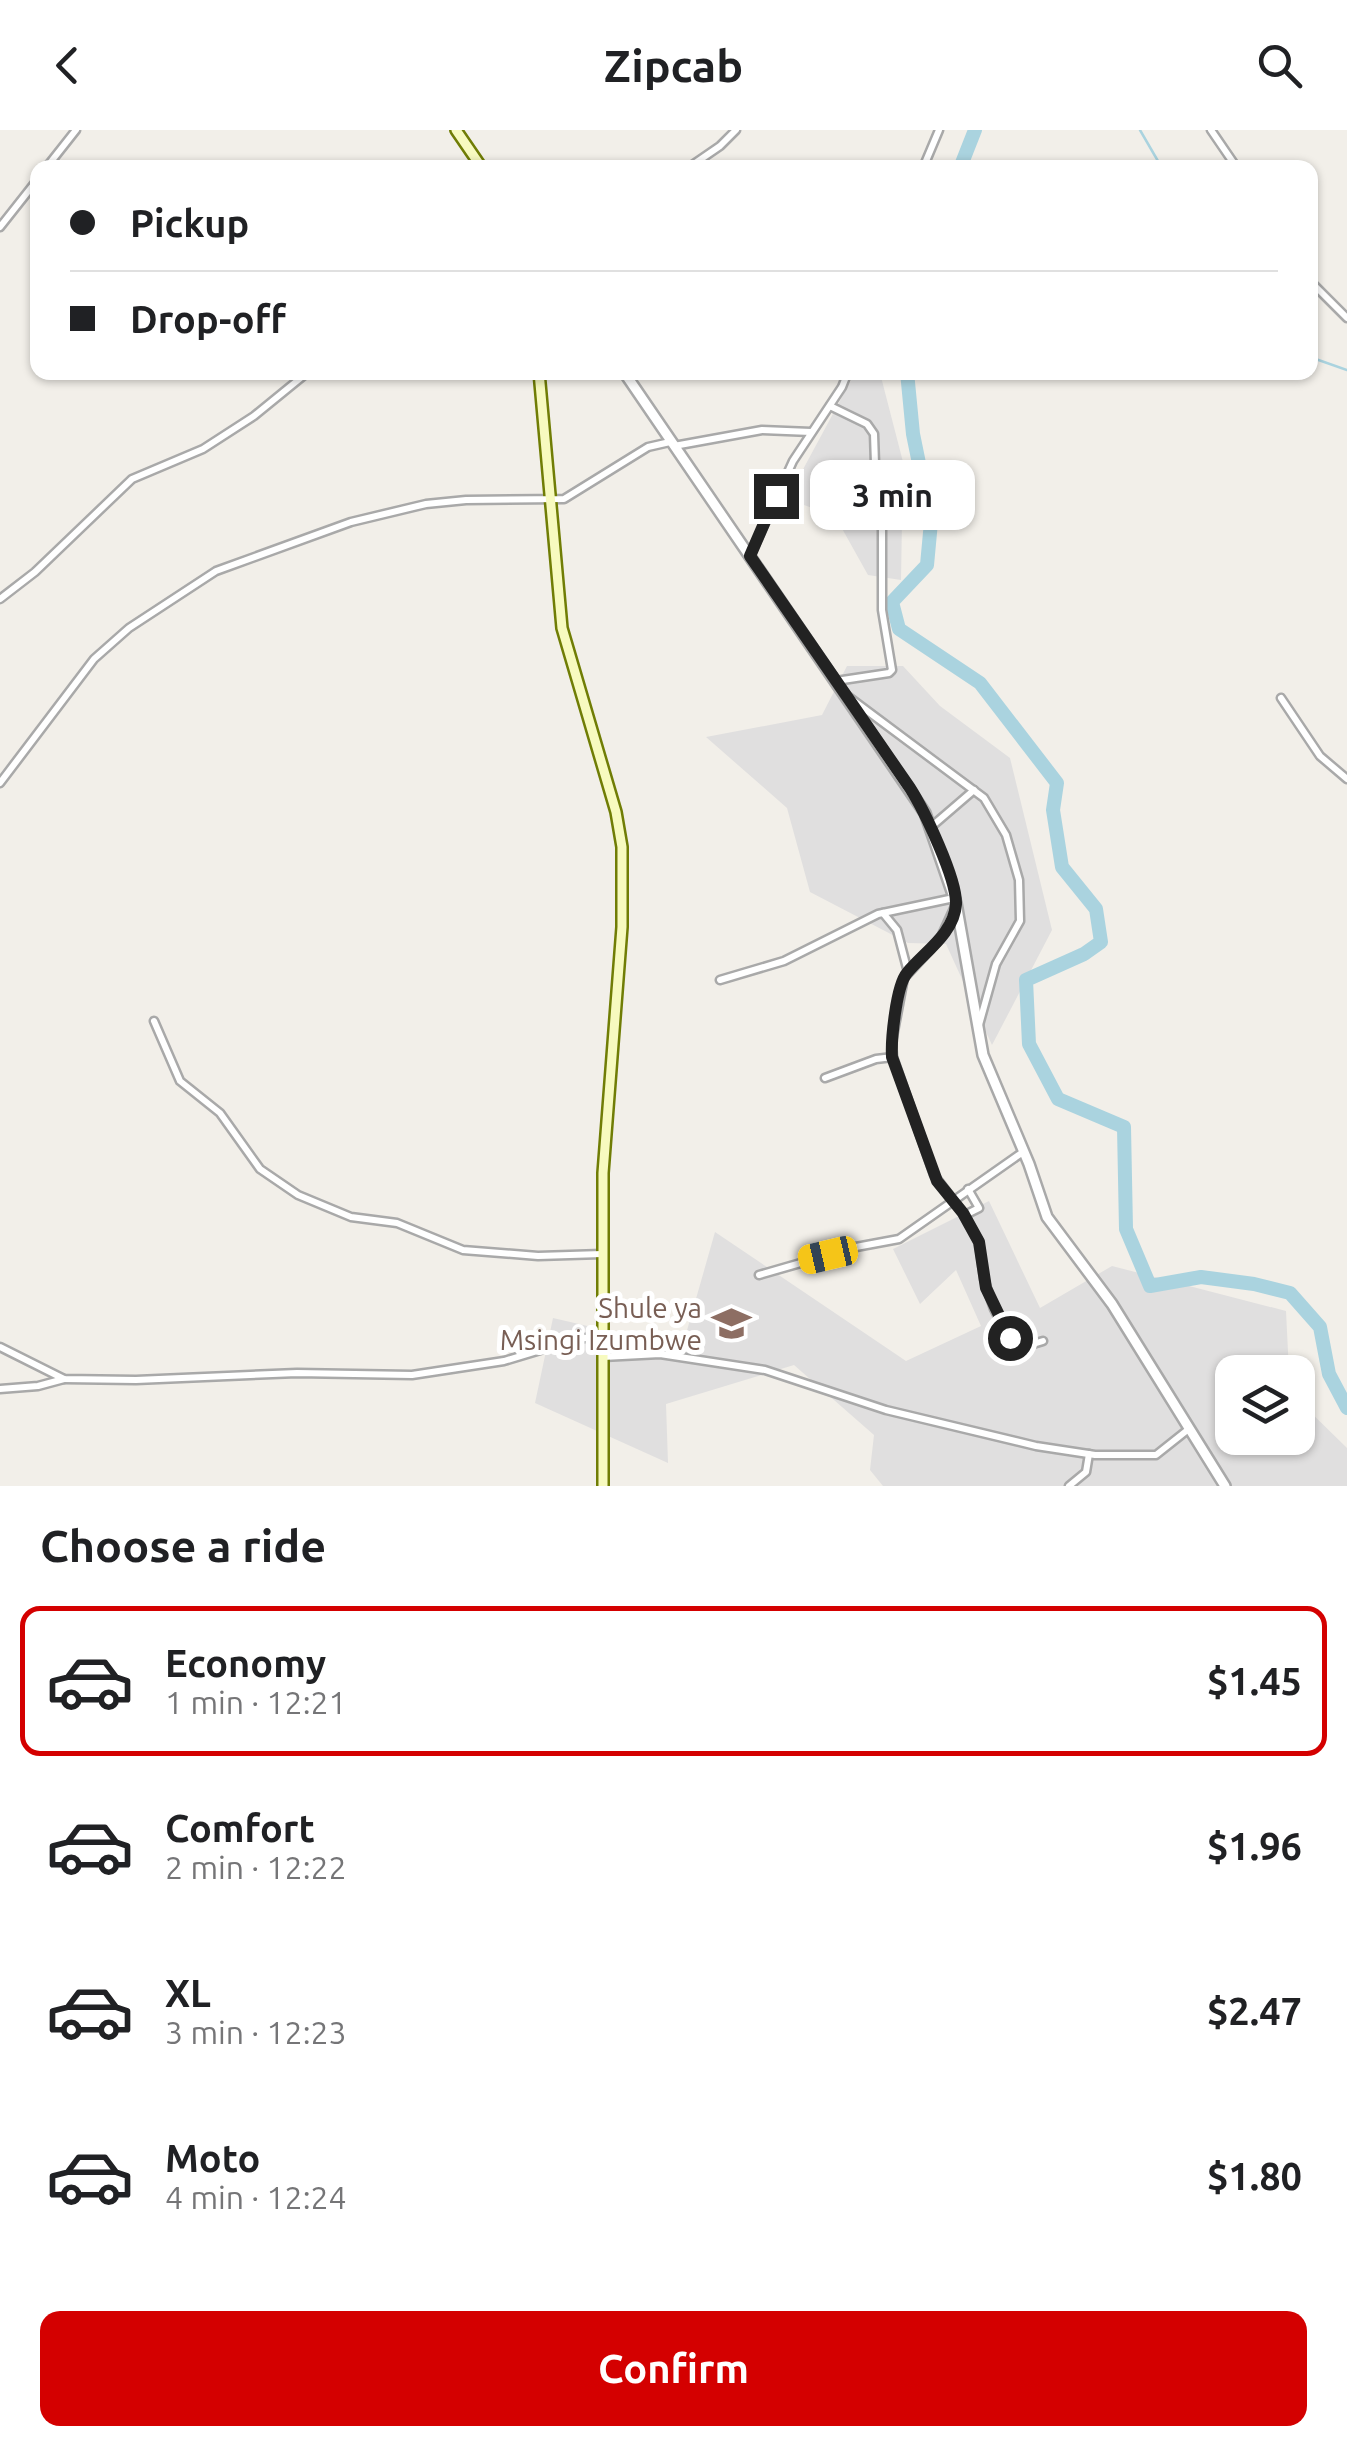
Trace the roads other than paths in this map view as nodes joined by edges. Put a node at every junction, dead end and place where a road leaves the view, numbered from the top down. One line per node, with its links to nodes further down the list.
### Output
1 (76, 130): 6 (street)
2 (456, 130): 7 (main road)
3 (736, 130): 8 (street)
4 (939, 130): 9 (street)
5 (1211, 130): 10 (street)
6 (52, 160)
7 (477, 160)
8 (700, 160)
9 (926, 160)
10 (1232, 160)
11 (30, 189): 12 (street)
12 (0, 226)
13 (1318, 289): 14 (street)
14 (1347, 318)
15 (298, 380): 24 (street)
16 (540, 380): 22 (main road)
17 (629, 380): 21 (street)
18 (844, 380): 19 (street)
19 (830, 406): 20 (street); 25 (street)
20 (811, 432): 21 (street); 23 (street)
21 (672, 444): 22 (street); 23 (street)
22 (550, 501): 29 (street); 44 (main road)
23 (750, 556): 25 (street)
24 (0, 599)
25 (835, 682): 26 (street)
26 (846, 695): 30 (street); 31 (street)
27 (1281, 698): 28 (street)
28 (1347, 779)
29 (0, 782)
30 (974, 790): 31 (street); 37 (street)
31 (931, 826): 32 (street)
32 (955, 901): 33 (street); 34 (street); 37 (street)
33 (883, 912): 34 (street); 35 (street)
34 (908, 972): 38 (street)
35 (720, 980)
36 (154, 1021): 44 (street)
37 (978, 1031): 40 (street)
38 (892, 1057): 39 (street); 42 (street)
39 (824, 1078)
40 (1024, 1152): 41 (street); 52 (street)
41 (968, 1189): 42 (street); 43 (street)
42 (953, 1200): 43 (street); 45 (street)
43 (965, 1216): 47 (street)
44 (602, 1254): 46 (main road)
45 (759, 1274)
46 (602, 1336): 49 (main road); 50 (street)
47 (1043, 1342)
48 (0, 1348): 50 (street)
49 (602, 1357): 53 (street); 54 (main road)
50 (64, 1379): 51 (street)
51 (0, 1389)
52 (1190, 1428): 53 (street); 56 (street)
53 (1088, 1454): 55 (street)
54 (603, 1486)
55 (1069, 1486)
56 (1225, 1486)

